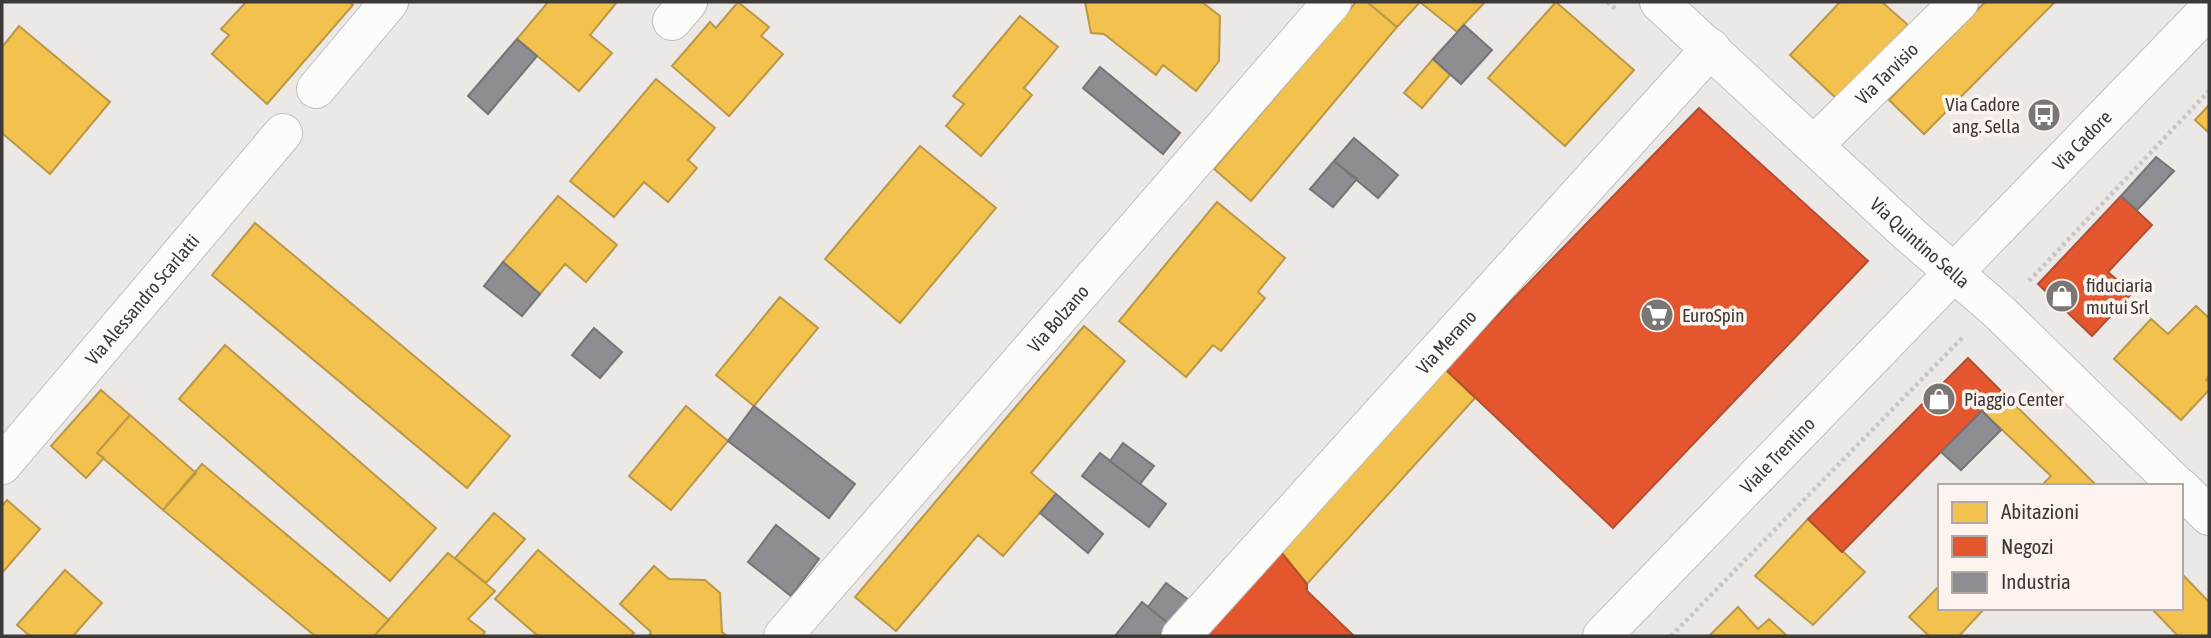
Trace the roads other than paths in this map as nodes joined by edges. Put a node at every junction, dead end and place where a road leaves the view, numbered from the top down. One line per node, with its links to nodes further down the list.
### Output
1 (388, 2): 7 (street)
2 (1332, 2): 15 (street, Via Bolzano)
3 (1659, 2): 6 (street, Via Quintino Sella)
4 (1959, 2): 9 (street, Via Tarvisio)
5 (2209, 9): 10 (street, Via Cadore)
6 (1711, 48): 9 (street, Via Quintino Sella); 16 (street, Via Merano)
7 (316, 89)
8 (283, 133): 11 (street, Via Alessandro Scarlatti)
9 (1814, 145): 10 (street, Via Quintino Sella)
10 (1953, 273): 12 (street, Via Quintino Sella); 17 (street, Viale Trentino)
11 (2, 465)
12 (2177, 484)
13 (2183, 490): 14 (street, Via Quintino Sella)
14 (2209, 516)
15 (783, 636)
16 (1181, 636)
17 (1602, 636)

